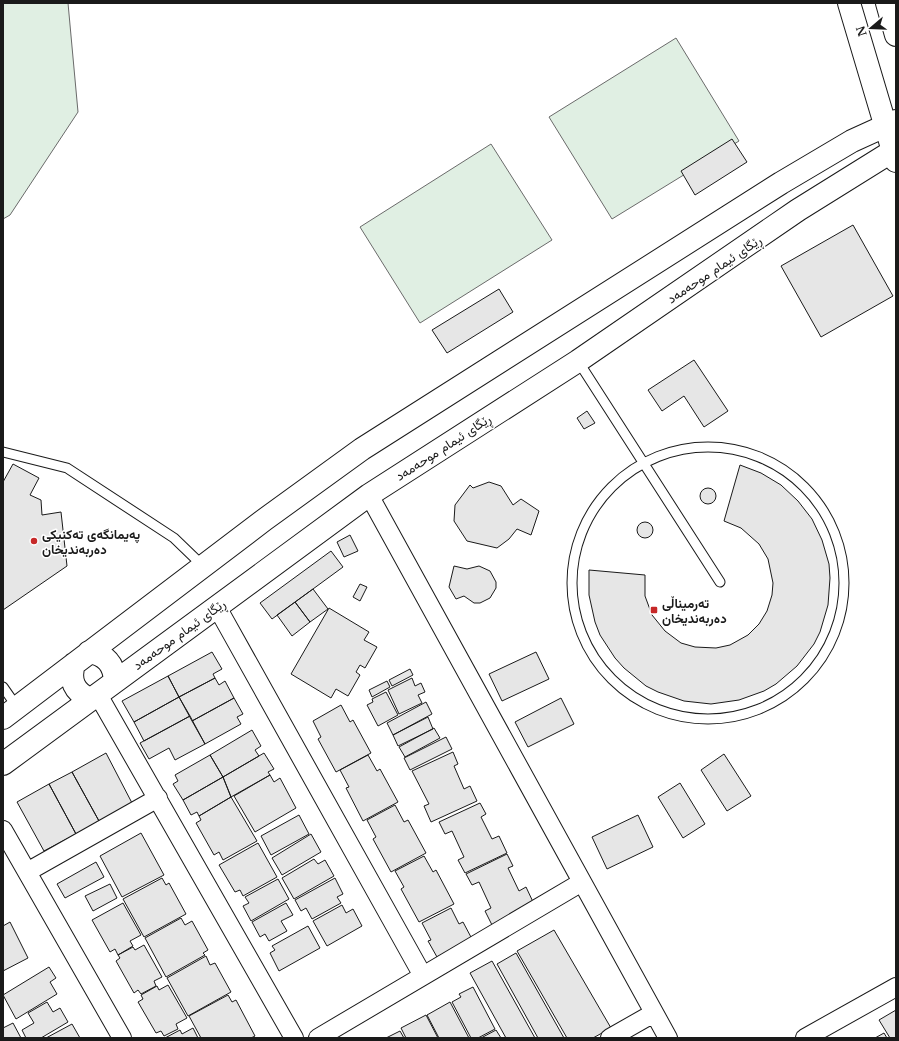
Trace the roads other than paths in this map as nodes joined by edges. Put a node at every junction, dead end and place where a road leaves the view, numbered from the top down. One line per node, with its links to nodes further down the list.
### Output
1 (849, 3): 4 (main road)
2 (887, 3): 3 (main road)
3 (896, 35)
4 (890, 123): 5 (main road); 6 (main road)
5 (895, 153): 7 (main road, ڕێگای ئیمام موحەمەد)
6 (782, 183): 7 (main road); 12 (main road)
7 (798, 210): 8 (main road, ڕێگای ئیمام موحەمەد)
8 (578, 361): 10 (lane); 11 (main road, ڕێگای ئیمام موحەمەد)
9 (3, 452): 12 (lane)
10 (644, 462): 10 (lane); 13 (lane)
11 (369, 495): 14 (main road, ڕێگای ئیمام موحەمەد); 24 (street)
12 (203, 566): 15 (main road)
13 (720, 582)
14 (216, 607): 16 (main road, ڕێگای ئیمام موحەمەد); 25 (street)
15 (82, 658): 16 (main road); 18 (main road); 19 (main road)
16 (115, 681): 18 (main road, ڕێگای ئیمام موحەمەد)
17 (3, 687): 19 (lane)
18 (94, 696): 20 (main road, ڕێگای ئیمام موحەمەد); 21 (street)
19 (10, 712)
20 (3, 764)
21 (158, 798): 23 (street); 29 (street)
22 (3, 830): 23 (street)
23 (27, 872): 28 (street)
24 (582, 882): 25 (street); 27 (street)
25 (423, 976): 30 (street)
26 (896, 987): 33 (street)
27 (654, 1013): 31 (street); 32 (street)
28 (122, 1038)
29 (294, 1038)
30 (318, 1038)
31 (610, 1038)
32 (668, 1038)
33 (805, 1038)

